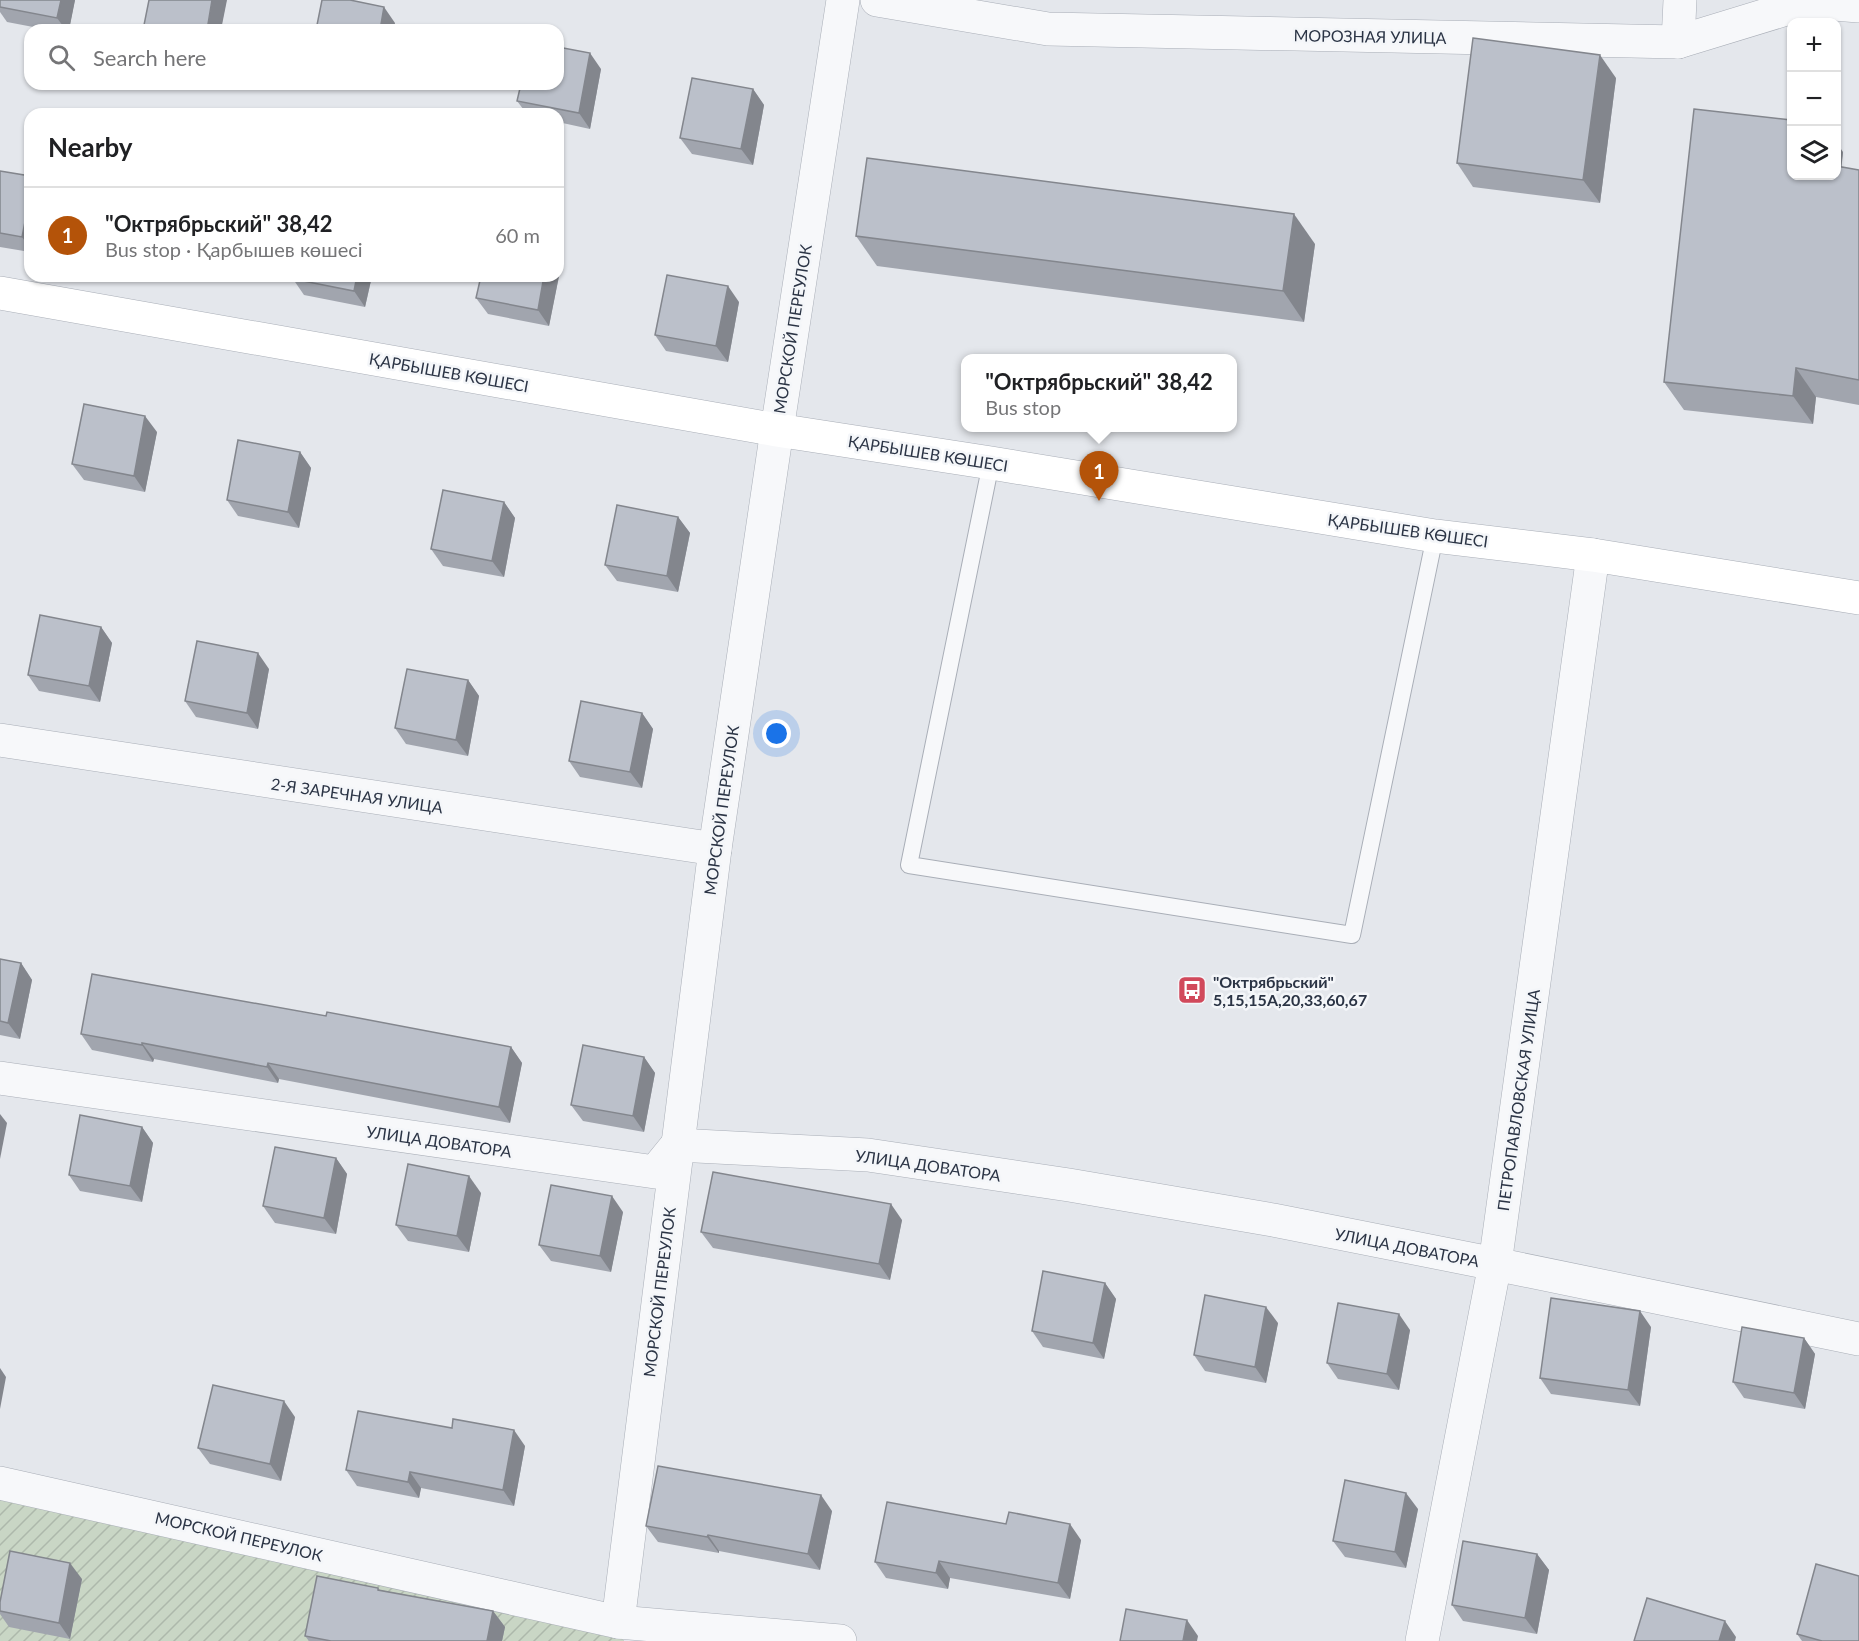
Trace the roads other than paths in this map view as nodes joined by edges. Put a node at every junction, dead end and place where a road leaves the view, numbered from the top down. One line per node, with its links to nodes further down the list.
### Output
1 (843, 0): 7 (street, МОРСКОЙ ПЕРЕУЛОК)
2 (877, 0): 5 (street, МОРОЗНАЯ УЛИЦА)
3 (1680, 0): 5 (street)
4 (1859, 6): 5 (street, МОРОЗНАЯ УЛИЦА)
5 (1678, 42)
6 (0, 293): 7 (main road, ҚАРБЫШЕВ КӨШЕСІ)
7 (777, 430): 8 (main road, ҚАРБЫШЕВ КӨШЕСІ); 13 (street, МОРСКОЙ ПЕРЕУЛОК)
8 (991, 463): 9 (main road, ҚАРБЫШЕВ КӨШЕСІ); 9 (lane)
9 (1435, 536): 10 (main road, ҚАРБЫШЕВ КӨШЕСІ)
10 (1593, 555): 11 (main road, ҚАРБЫШЕВ КӨШЕСІ); 16 (street, ПЕТРОПАВЛОВСКАЯ УЛИЦА)
11 (1859, 598)
12 (0, 740): 13 (street, 2-Я ЗАРЕЧНАЯ УЛИЦА)
13 (715, 849): 15 (street, МОРСКОЙ ПЕРЕУЛОК)
14 (0, 1078): 15 (street, УЛИЦА ДОВАТОРА)
15 (677, 1145): 16 (street, УЛИЦА ДОВАТОРА); 19 (street, МОРСКОЙ ПЕРЕУЛОК)
16 (1495, 1264): 17 (street, УЛИЦА ДОВАТОРА); 21 (street, ПЕТРОПАВЛОВСКАЯ УЛИЦА)
17 (1859, 1339)
18 (0, 1483): 19 (street, МОРСКОЙ ПЕРЕУЛОК)
19 (618, 1622): 20 (street, МОРСКОЙ ПЕРЕУЛОК)
20 (840, 1641)
21 (1422, 1641)

